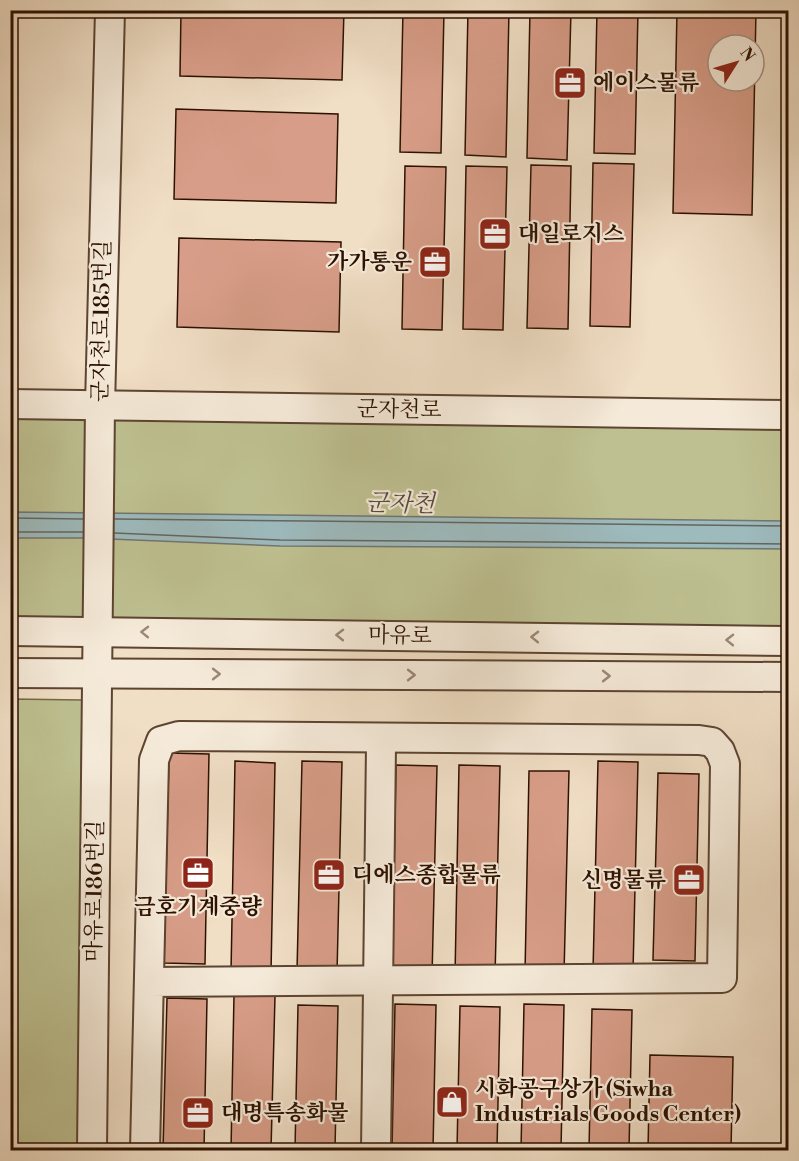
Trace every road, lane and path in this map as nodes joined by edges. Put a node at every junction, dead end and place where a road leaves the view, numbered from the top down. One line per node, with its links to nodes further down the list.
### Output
1 (110, 10): 3 (street, 군자천로185번길)
2 (10, 404): 3 (street, 군자천로)
3 (100, 406): 4 (street, 군자천로); 6 (street, 군자천로185번길)
4 (789, 415)
5 (10, 631): 6 (street, 마유로)
6 (98, 632): 7 (street, 마유로, one-way to 6); 9 (street, 마유로186번길)
7 (789, 641)
8 (10, 673): 9 (street, 마유로)
9 (97, 673): 10 (street, 마유로, one-way to 10); 14 (street, 마유로186번길)
10 (789, 677)
11 (381, 746): 12 (street)
12 (378, 981): 13 (street); 13 (street); 16 (street)
13 (149, 982): 15 (street)
14 (92, 1150)
15 (146, 1150)
16 (376, 1150)

